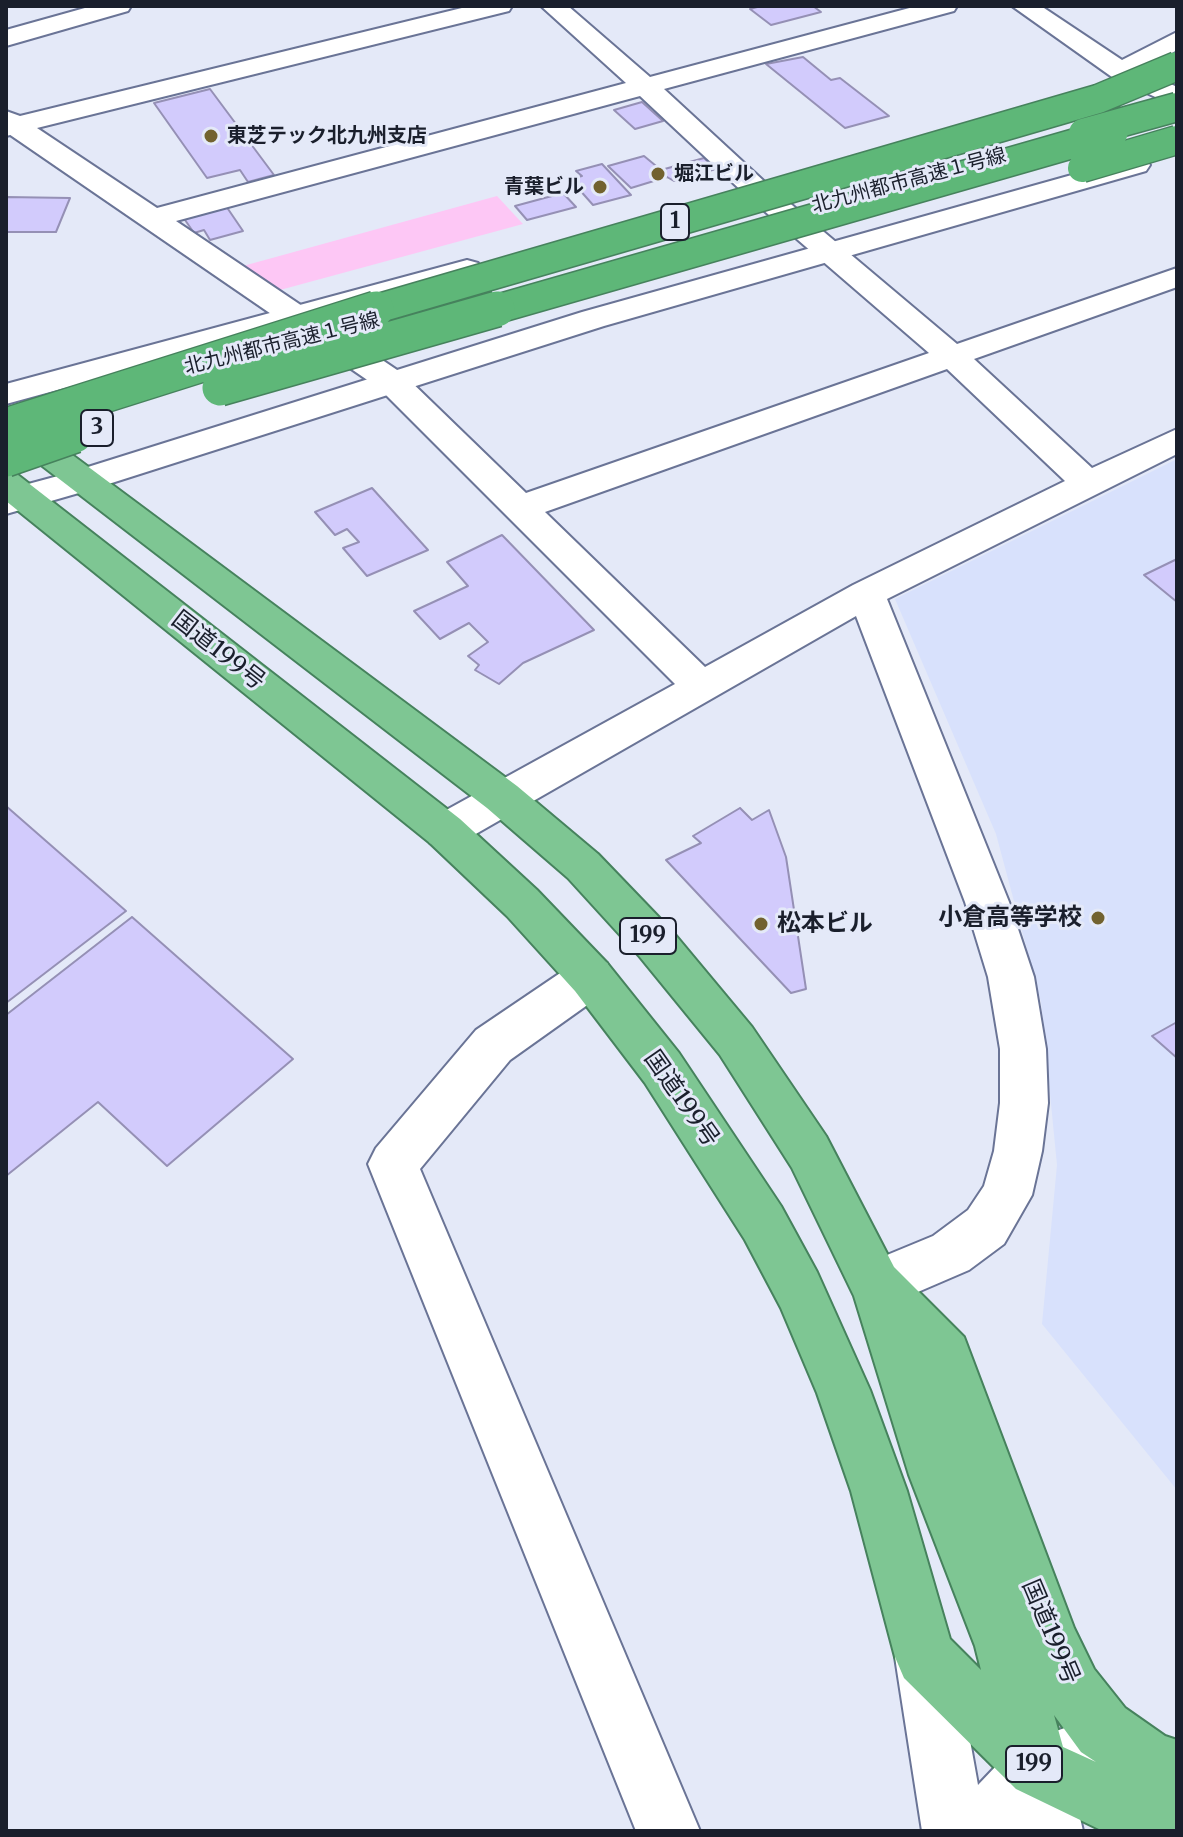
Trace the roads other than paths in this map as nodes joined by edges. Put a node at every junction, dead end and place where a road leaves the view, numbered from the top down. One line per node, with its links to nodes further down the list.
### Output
1 (119, 6): 6 (street)
2 (500, 6): 14 (street)
3 (553, 6): 11 (street)
4 (945, 6): 11 (street)
5 (1024, 6): 9 (street)
6 (6, 38)
7 (1177, 40): 9 (street)
8 (1177, 66): 25 (highway, 北九州都市高速１号線 / 1, bridge)
9 (1121, 71): 10 (street)
10 (1165, 79): 12 (street); 18 (street)
11 (645, 86): 18 (street); 19 (street)
12 (1177, 99)
13 (1177, 107): 25 (highway, 北九州都市高速１号線 / 1, bridge)
14 (8, 124): 19 (street)
15 (1114, 132): 25 (highway, 北九州都市高速１号線 / 1, bridge)
16 (1177, 140): 25 (highway, 北九州都市高速１号線 / 1, bridge)
17 (1177, 153): 20 (street)
18 (757, 190): 20 (street); 22 (street)
19 (150, 219): 22 (street)
20 (830, 252): 23 (street); 24 (street)
21 (1177, 277): 23 (street)
22 (293, 316): 24 (street); 26 (street)
23 (952, 356): 30 (street); 32 (street)
24 (391, 381): 29 (street); 32 (street)
25 (180, 385): 27 (highway, 3, bridge); 31 (highway, 3, bridge)
26 (6, 394)
27 (6, 424): 29 (highway, 国道199号 / 199)
28 (1177, 440): 30 (street)
29 (84, 480): 31 (street); 35 (highway, 国道199号 / 199)
30 (1087, 483): 33 (street)
31 (10, 485): 36 (highway, 国道199号)
32 (520, 508): 34 (street)
33 (866, 594): 34 (street); 38 (street)
34 (700, 685): 35 (street)
35 (502, 797): 36 (street); 38 (highway, 国道199号 / 199)
36 (445, 831): 37 (highway, 国道199号)
37 (591, 977): 39 (highway, 国道199号); 42 (street)
38 (876, 1285): 40 (highway); 41 (highway, 国道199号 / 199)
39 (925, 1657): 40 (highway, 199); 43 (street)
40 (1038, 1767): 41 (street); 44 (street); 45 (street)
41 (1164, 1805)
42 (668, 1831)
43 (954, 1831)
44 (988, 1831)
45 (1051, 1831)

